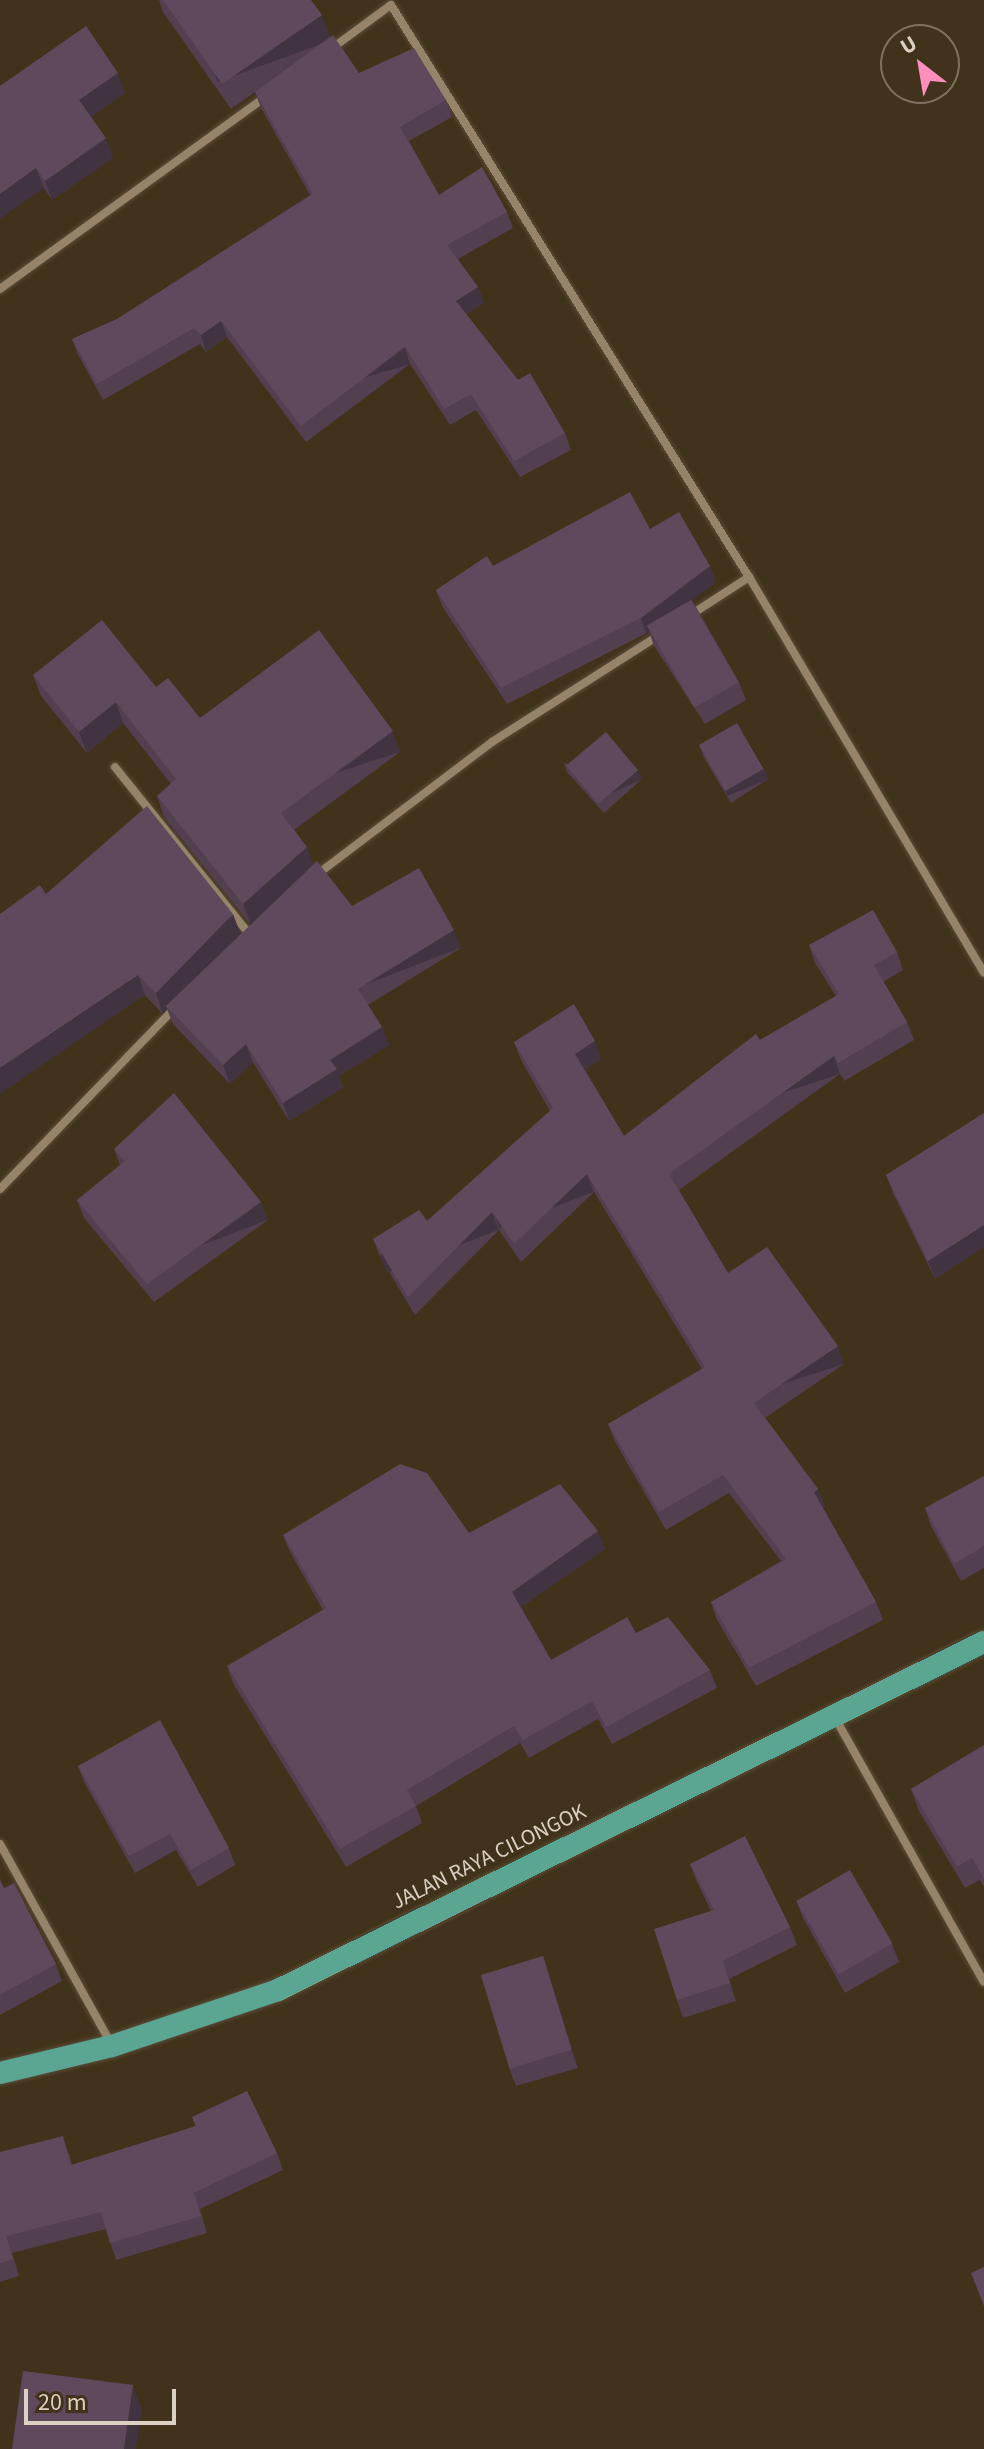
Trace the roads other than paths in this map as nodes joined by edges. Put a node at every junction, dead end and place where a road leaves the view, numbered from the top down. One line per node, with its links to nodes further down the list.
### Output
1 (390, 2): 2 (street); 5 (street)
2 (316, 60)
3 (278, 87): 4 (street)
4 (0, 289)
5 (749, 577): 7 (street); 11 (street)
6 (115, 767): 9 (street)
7 (298, 889)
8 (259, 926): 9 (street)
9 (250, 935): 10 (street)
10 (239, 945)
11 (984, 973)
12 (187, 997): 13 (street)
13 (0, 1189)
14 (984, 1642): 15 (highway, JALAN RAYA CILONGOK)
15 (834, 1715): 17 (street); 18 (highway, JALAN RAYA CILONGOK)
16 (0, 1844): 18 (street)
17 (984, 1982)
18 (112, 2046): 19 (highway, JALAN RAYA CILONGOK)
19 (0, 2073)

